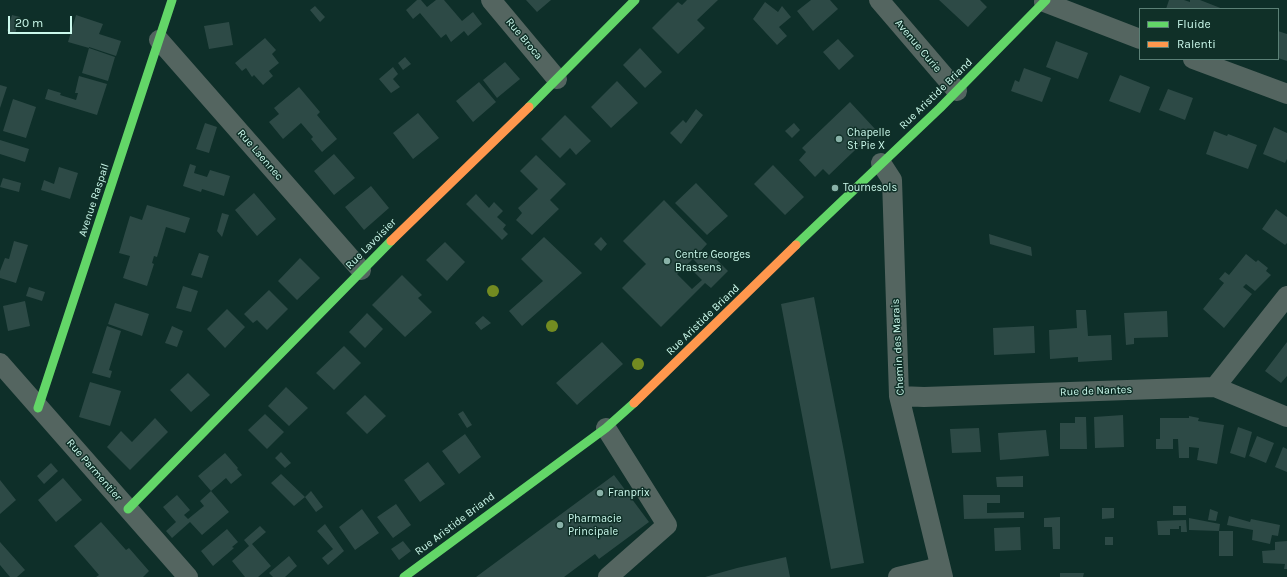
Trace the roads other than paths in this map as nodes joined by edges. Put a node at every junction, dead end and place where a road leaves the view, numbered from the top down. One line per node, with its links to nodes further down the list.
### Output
1 (172, 0): 7 (street, Avenue Raspail)
2 (491, 0): 9 (street, Rue Broca)
3 (635, 0): 9 (street, Rue Lavoisier)
4 (879, 0): 10 (street, Avenue Curie)
5 (1045, 1): 6 (street); 10 (street, Rue Aristide Briand)
6 (1139, 39)
7 (159, 40): 13 (street, Rue Laennec); 18 (street, Avenue Raspail)
8 (1196, 60): 11 (street)
9 (557, 79): 13 (street, Rue Lavoisier)
10 (957, 91): 12 (street, Rue Aristide Briand)
11 (1287, 94)
12 (881, 163): 17 (street, Chemin des Marais); 20 (street, Rue Aristide Briand)
13 (361, 270): 21 (street, Rue Lavoisier)
14 (1287, 296): 16 (street)
15 (0, 363): 18 (street, Rue Parmentier)
16 (1215, 387): 17 (street, Rue de Nantes); 19 (street, Rue de Nantes)
17 (899, 396): 22 (street, Chemin des Marais)
18 (38, 408): 21 (street, Rue Parmentier)
19 (1287, 417)
20 (606, 428): 24 (street, Rue Aristide Briand); 25 (street)
21 (128, 509): 23 (street, Rue Parmentier)
22 (941, 572): 26 (street)
23 (188, 577)
24 (404, 577)
25 (608, 577)
26 (898, 577)

